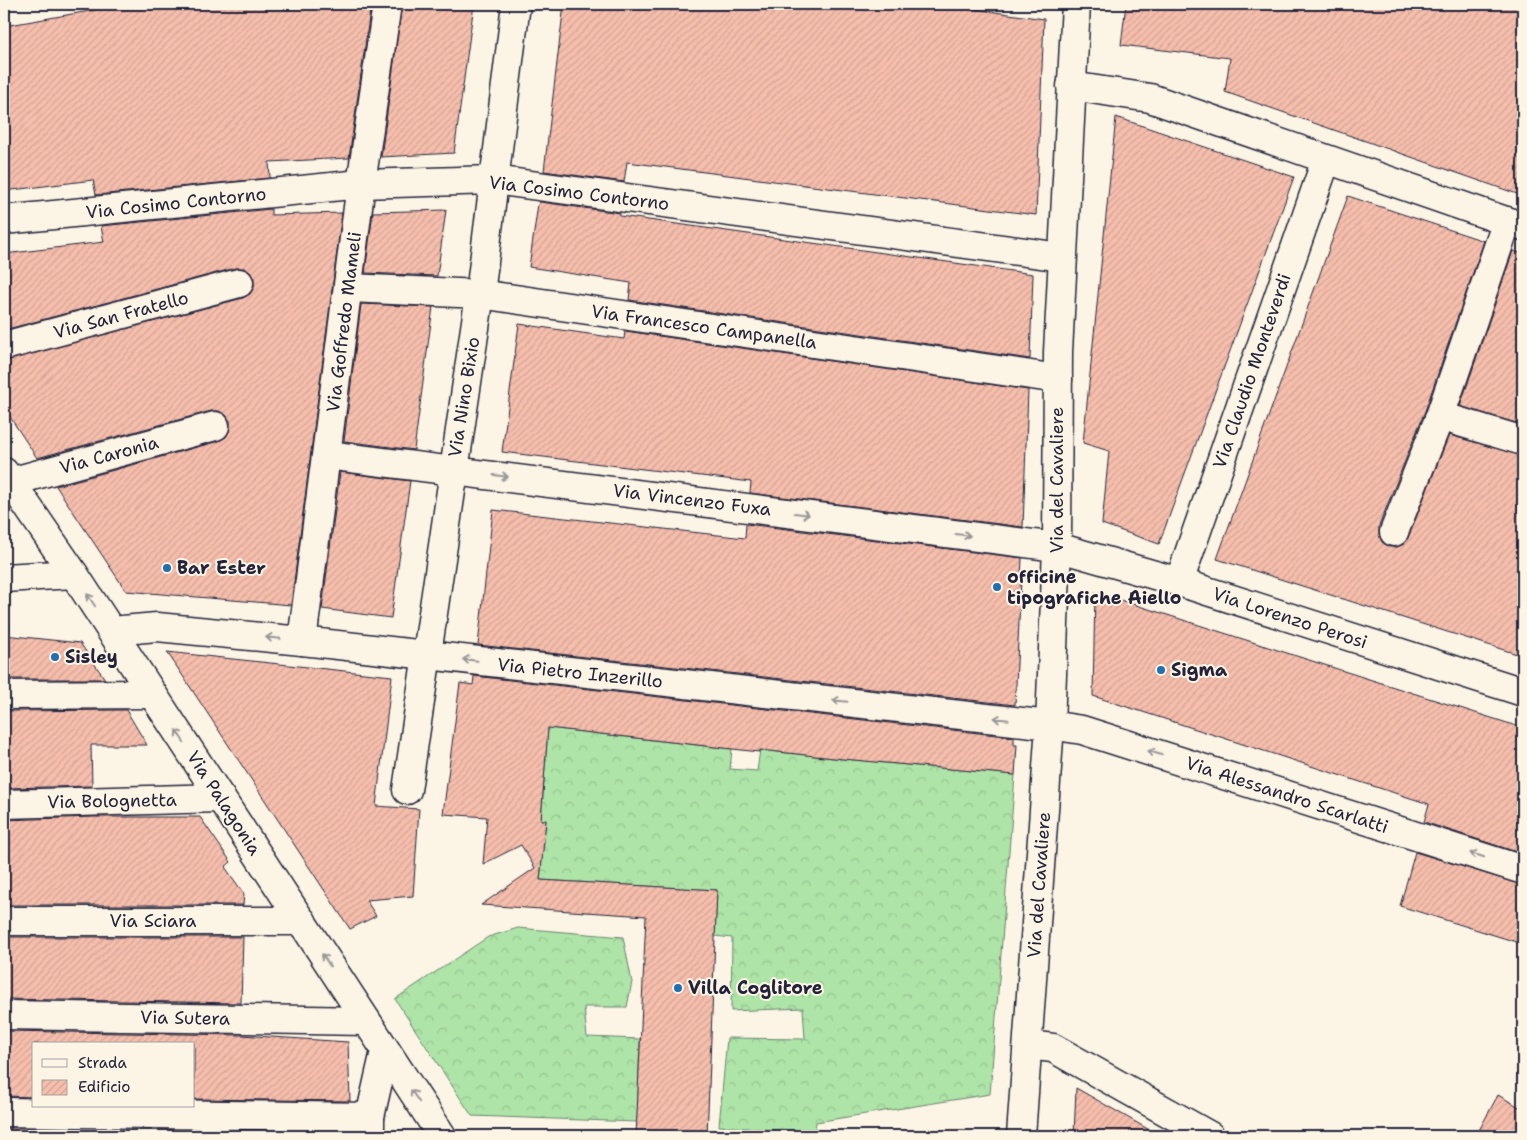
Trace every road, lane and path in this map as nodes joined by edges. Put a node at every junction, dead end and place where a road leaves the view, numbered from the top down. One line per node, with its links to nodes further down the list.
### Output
1 (387, 4): 7 (street, Via Goffredo Mameli)
2 (516, 4): 6 (street, Via Nino Bixio)
3 (1076, 4): 4 (street, Via del Cavaliere)
4 (1071, 86): 5 (street); 10 (street, Via del Cavaliere)
5 (1326, 160): 9 (street); 26 (street, Via Claudio Monteverdi)
6 (494, 180): 7 (street, Via Cosimo Contorno); 10 (street, Via Cosimo Contorno); 13 (street, Via Nino Bixio)
7 (361, 184): 8 (street, Via Cosimo Contorno); 12 (street, Via Goffredo Mameli)
8 (4, 220)
9 (1515, 224): 16 (street)
10 (1062, 257): 15 (street, Via del Cavaliere)
11 (239, 283): 14 (street, Via San Fratello)
12 (349, 288): 13 (street, Via Francesco Campanella); 19 (street, Via Goffredo Mameli)
13 (480, 294): 15 (street, Via Francesco Campanella); 20 (street, Via Nino Bixio)
14 (4, 346)
15 (1058, 379): 23 (street, Via del Cavaliere)
16 (1440, 416): 18 (street); 22 (street)
17 (215, 426): 21 (street, Via Caronia)
18 (1523, 441)
19 (327, 455): 20 (street, Via Vincenzo Fuxa); 28 (street, Via Goffredo Mameli)
20 (453, 470): 23 (street, Via Vincenzo Fuxa, one-way to 23); 29 (street, Via Nino Bixio)
21 (6, 479): 24 (street, Via Palagonia)
22 (1394, 532)
23 (1057, 547): 26 (street, Via Lorenzo Perosi); 33 (street, Via del Cavaliere)
24 (74, 574): 25 (street); 27 (street, Via Palagonia, one-way to 24)
25 (4, 578)
26 (1179, 582): 30 (street, Via Lorenzo Perosi)
27 (111, 631): 28 (street, Via Pietro Inzerillo, one-way to 27); 32 (street, Via Palagonia)
28 (302, 641): 29 (street, Via Pietro Inzerillo)
29 (426, 656): 33 (street, Via Pietro Inzerillo, one-way to 29); 34 (street, Via Nino Bixio)
30 (1523, 692)
31 (4, 694): 32 (street)
32 (152, 694): 35 (street, Via Palagonia, one-way to 32)
33 (1050, 725): 37 (street, Via Alessandro Scarlatti, one-way to 33); 42 (street, Via del Cavaliere)
34 (406, 790)
35 (221, 798): 36 (street, Via Bolognetta); 39 (street, Via Palagonia)
36 (4, 804)
37 (1523, 870)
38 (4, 921): 39 (street, Via Sciara)
39 (302, 921): 41 (street, Via Palagonia, one-way to 39)
40 (4, 1015): 41 (street, Via Sutera)
41 (366, 1021): 43 (street, Via Palagonia)
42 (1028, 1045): 47 (street, Via del Cavaliere); 48 (street)
43 (386, 1051): 45 (street); 46 (street, Via Palagonia, one-way to 43)
44 (4, 1112): 45 (street)
45 (370, 1126)
46 (442, 1136)
47 (1021, 1136)
48 (1210, 1136)

